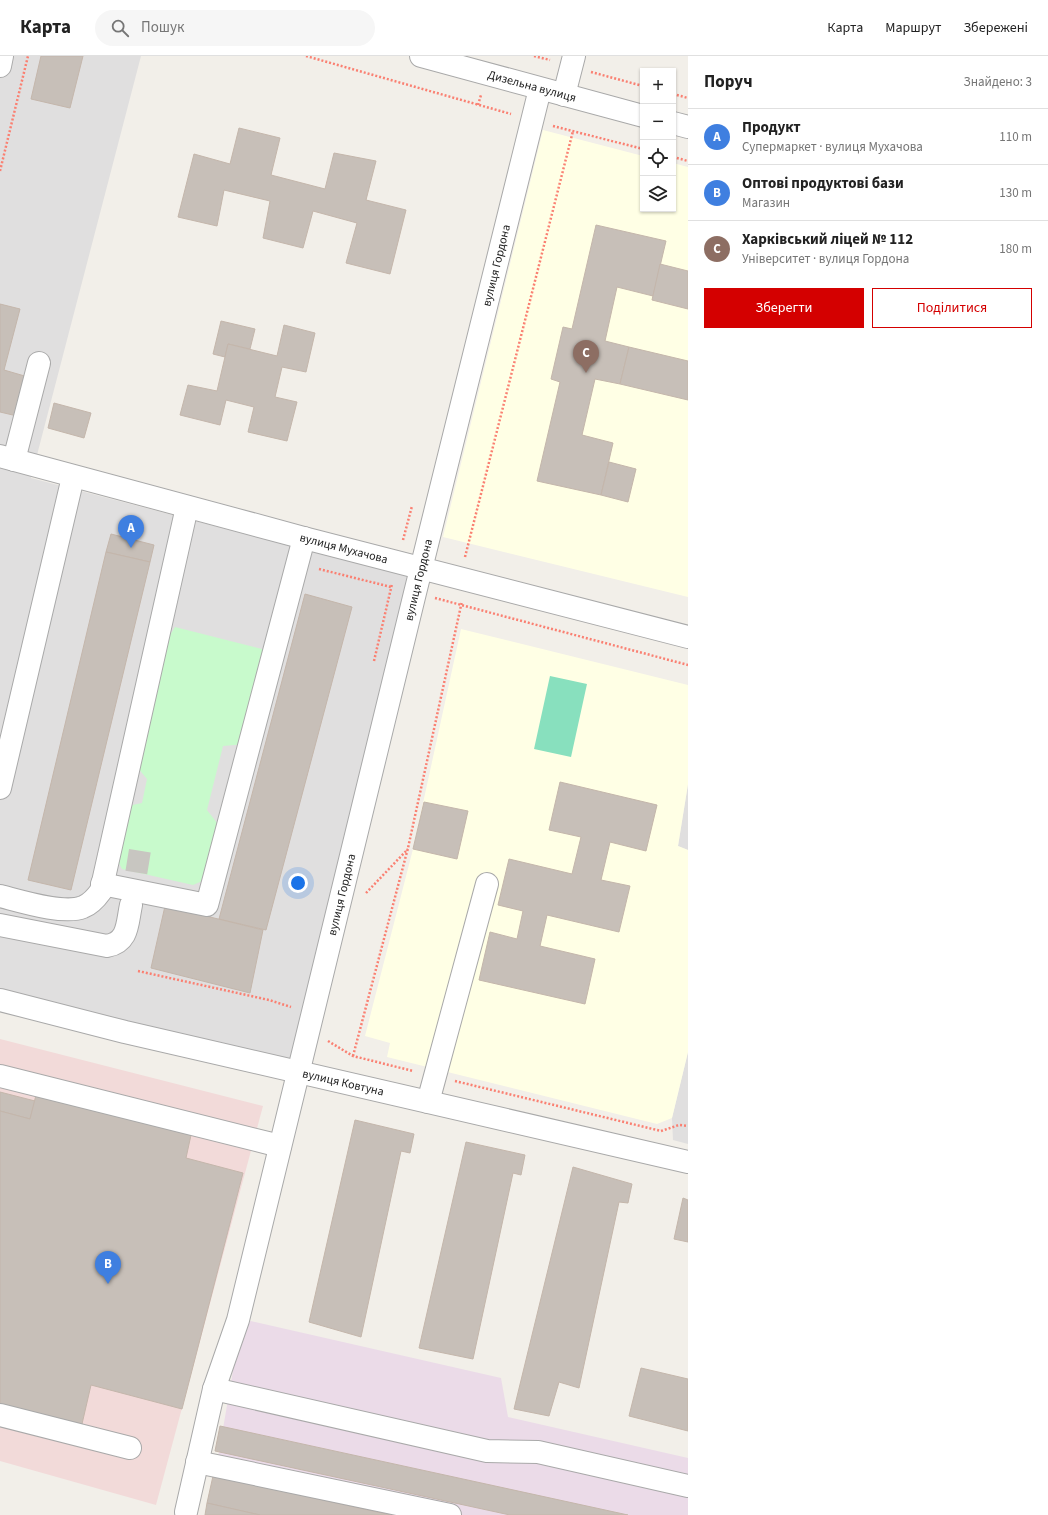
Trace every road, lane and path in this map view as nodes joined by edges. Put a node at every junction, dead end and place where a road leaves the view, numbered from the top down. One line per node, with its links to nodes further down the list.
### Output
1 (2, 56): 6 (street)
2 (28, 56): 19 (path)
3 (306, 56): 12 (path)
4 (421, 56): 7 (street, Дизельна вулиця)
5 (574, 56): 8 (street)
6 (0, 66)
7 (540, 89): 8 (street, Дизельна вулиця); 12 (street, вулиця Гордона)
8 (564, 95): 11 (street, Дизельна вулиця)
9 (676, 95): 10 (path)
10 (688, 98)
11 (640, 115)
12 (532, 120): 15 (path); 27 (street, вулиця Гордона)
13 (676, 124): 14 (street)
14 (688, 127)
15 (573, 131): 16 (path); 25 (path)
16 (640, 148)
17 (676, 158): 18 (path)
18 (688, 161)
19 (0, 171)
20 (39, 363): 21 (street)
21 (7, 458): 22 (street, вулиця Мухачова)
22 (73, 476): 23 (street, вулиця Мухачова); 33 (street)
23 (187, 507): 24 (street, вулиця Мухачова); 34 (street)
24 (304, 538): 26 (street); 27 (street, вулиця Мухачова)
25 (465, 558)
26 (297, 564): 29 (path); 34 (street)
27 (421, 568): 28 (street, вулиця Мухачова); 29 (street, вулиця Гордона)
28 (467, 580): 30 (path); 31 (street, вулиця Мухачова)
29 (415, 593): 30 (path); 41 (street, вулиця Гордона)
30 (461, 605): 32 (path); 42 (path)
31 (688, 637)
32 (688, 665)
33 (0, 788)
34 (102, 884): 36 (street)
35 (487, 884): 45 (street)
36 (0, 896)
37 (131, 905): 38 (street)
38 (0, 925)
39 (138, 971): 41 (path)
40 (0, 1000): 43 (street, вулиця Ковтуна)
41 (309, 1028): 42 (path); 43 (street, вулиця Гордона)
42 (353, 1056): 45 (path)
43 (298, 1072): 46 (street, вулиця Ковтуна); 48 (street, вулиця Гордона)
44 (0, 1076): 48 (street)
45 (434, 1076): 46 (street); 47 (path)
46 (428, 1102): 49 (street, вулиця Ковтуна)
47 (688, 1126)
48 (280, 1146): 50 (street, вулиця Гордона)
49 (688, 1162)
50 (214, 1390): 53 (street, вулиця Гордона); 54 (street)
51 (0, 1415): 52 (street)
52 (130, 1448)
53 (197, 1462): 55 (street, вулиця Гордона); 56 (street)
54 (688, 1486)
55 (186, 1512)
56 (450, 1515)

